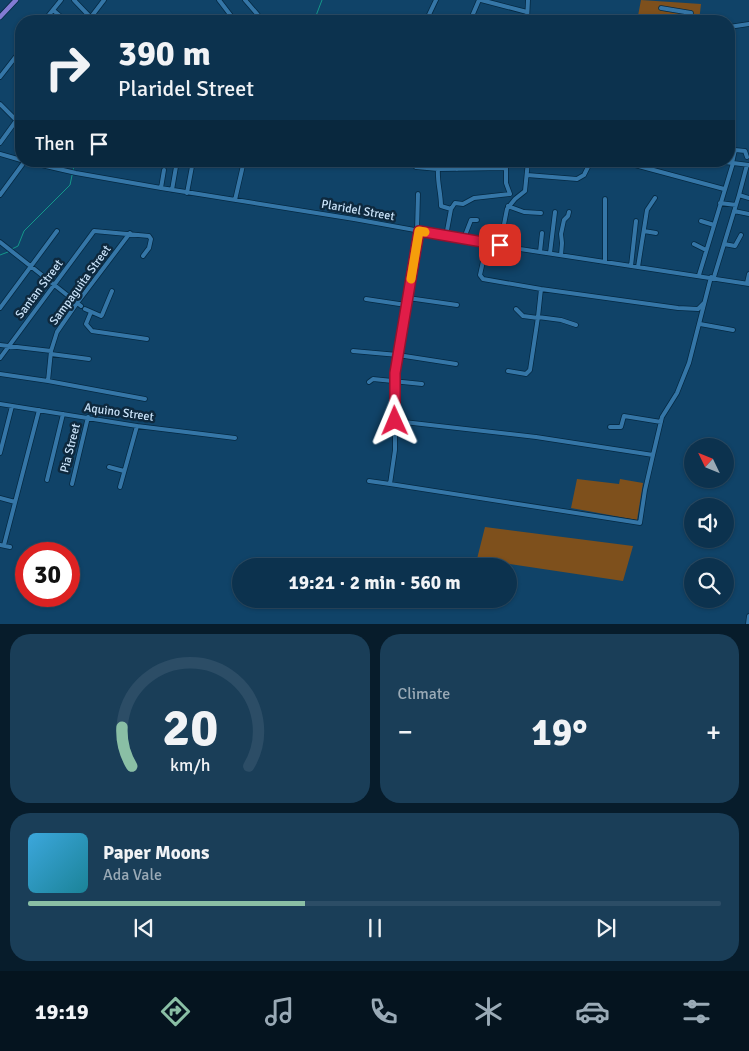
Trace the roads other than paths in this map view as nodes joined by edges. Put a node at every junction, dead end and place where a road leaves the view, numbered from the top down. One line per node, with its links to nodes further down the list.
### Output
1 (16, 0): 22 (main road)
2 (61, 0): 11 (street)
3 (74, 0): 15 (street)
4 (104, 0): 16 (street)
5 (218, 0): 17 (street)
6 (245, 0): 18 (street)
7 (436, 0): 19 (street)
8 (480, 0): 12 (street); 20 (street)
9 (528, 0): 12 (street)
10 (661, 8): 21 (street)
11 (53, 10): 13 (street); 14 (street)
12 (527, 12)
13 (49, 15)
14 (59, 15)
15 (87, 15)
16 (94, 15)
17 (230, 15)
18 (258, 15)
19 (429, 15)
20 (473, 15)
21 (691, 15)
22 (0, 17)
23 (749, 24): 24 (street)
24 (735, 26)
25 (15, 58): 26 (street)
26 (0, 77)
27 (0, 104): 28 (street)
28 (15, 118)
29 (15, 123): 30 (street)
30 (0, 143)
31 (735, 150): 34 (street)
32 (0, 154): 33 (street, Plaridel Street)
33 (15, 158)
34 (748, 158)
35 (735, 163): 36 (street)
36 (748, 165): 60 (street)
37 (20, 167): 59 (street)
38 (49, 167): 50 (street, Plaridel Street)
39 (60, 167): 50 (street)
40 (176, 167): 55 (street)
41 (192, 167): 56 (street)
42 (243, 167): 65 (street)
43 (416, 167): 48 (street)
44 (528, 167): 52 (street)
45 (588, 167): 52 (street)
46 (642, 167): 54 (street)
47 (731, 167): 54 (street)
48 (438, 169): 49 (street); 69 (street)
49 (457, 169): 58 (street)
50 (62, 170): 53 (street, Plaridel Street)
51 (164, 170): 53 (street)
52 (527, 176): 63 (street)
53 (161, 188): 55 (street, Plaridel Street)
54 (724, 189): 66 (street)
55 (172, 190): 56 (street, Plaridel Street)
56 (187, 192): 65 (street, Plaridel Street)
57 (418, 194): 80 (street)
58 (510, 194): 63 (street); 69 (street)
59 (0, 195)
60 (739, 195): 62 (street); 67 (street)
61 (655, 198): 81 (street)
62 (749, 198)
63 (515, 199): 68 (street)
64 (605, 199): 98 (street)
65 (235, 200): 80 (street, Plaridel Street)
66 (720, 204): 67 (street); 78 (street)
67 (736, 205): 70 (street)
68 (508, 206): 73 (street); 92 (street)
69 (451, 209): 86 (street)
70 (734, 211): 74 (street); 91 (street)
71 (555, 212): 95 (street)
72 (569, 212): 96 (street)
73 (541, 213)
74 (749, 214)
75 (477, 220): 87 (street)
76 (636, 221): 100 (street)
77 (701, 221): 78 (street)
78 (714, 225): 93 (street)
79 (57, 231): 99 (street)
80 (417, 231): 86 (street, Plaridel Street); 109 (street)
81 (644, 231): 83 (street); 101 (street)
82 (542, 233): 94 (street)
83 (656, 233)
84 (130, 234): 97 (street); 106 (street, Santan Street); 112 (street, Sampaguita Street)
85 (741, 235): 91 (street)
86 (446, 236): 87 (street, Plaridel Street)
87 (464, 238): 89 (street, Plaridel Street)
88 (0, 242): 99 (street)
89 (487, 243): 92 (street, Plaridel Street); 107 (street)
90 (694, 244): 93 (street)
91 (724, 244): 104 (street)
92 (500, 245): 94 (street, Plaridel Street)
93 (706, 250): 103 (street)
94 (540, 252): 95 (street, Plaridel Street)
95 (550, 253): 96 (street, Plaridel Street)
96 (561, 255): 98 (street, Plaridel Street)
97 (143, 256)
98 (606, 262): 100 (street, Plaridel Street)
99 (30, 266): 106 (street); 115 (street)
100 (631, 266): 101 (street, Plaridel Street)
101 (638, 267): 103 (street, Plaridel Street)
102 (749, 274): 105 (street)
103 (699, 275): 104 (street, Plaridel Street)
104 (712, 277): 105 (street, Plaridel Street); 111 (street)
105 (748, 283)
106 (54, 285): 112 (street); 127 (street, Santan Street)
107 (541, 289): 118 (street); 120 (street)
108 (112, 291): 119 (street)
109 (408, 298): 113 (street); 114 (street)
110 (366, 299): 114 (street)
111 (705, 301): 118 (street); 121 (street)
112 (79, 304): 129 (street, Sampaguita Street)
113 (457, 305)
114 (406, 306): 130 (street)
115 (0, 308)
116 (516, 308): 120 (street)
117 (86, 309): 119 (street)
118 (698, 309): 121 (street)
119 (91, 312): 125 (street)
120 (538, 317): 123 (street); 134 (street)
121 (701, 318): 122 (street)
122 (700, 324): 124 (street); 147 (street)
123 (576, 325)
124 (733, 330)
125 (147, 339)
126 (0, 345): 127 (street)
127 (9, 346): 129 (street); 131 (street, Santan Street)
128 (353, 350): 130 (street)
129 (51, 353): 132 (street); 136 (street, Sampaguita Street)
130 (398, 355): 133 (street); 137 (street)
131 (0, 358)
132 (89, 359)
133 (456, 364)
134 (508, 372)
135 (0, 374): 136 (street)
136 (48, 380): 140 (street)
137 (395, 380): 138 (street); 139 (street); 146 (street)
138 (369, 382)
139 (422, 384)
140 (146, 399)
141 (0, 404): 142 (street, Aquino Street)
142 (12, 406): 143 (street, Aquino Street); 151 (street)
143 (39, 410): 144 (street, Aquino Street); 161 (street)
144 (63, 414): 145 (street, Aquino Street); 155 (street, Pia Street)
145 (88, 418): 148 (street, Aquino Street); 157 (street, Pia Street)
146 (395, 421): 152 (street); 158 (street)
147 (661, 422): 149 (street); 152 (street)
148 (138, 426): 150 (street, Aquino Street); 154 (street)
149 (610, 427)
150 (235, 438)
151 (0, 453)
152 (652, 454): 158 (street)
153 (109, 467): 154 (street)
154 (124, 471): 159 (street)
155 (46, 480)
156 (369, 482): 158 (street)
157 (72, 484)
158 (390, 484)
159 (120, 487)
160 (0, 498): 161 (street)
161 (15, 502): 162 (street)
162 (2, 545): 163 (street)
163 (10, 546)
164 (749, 616): 165 (street)
165 (748, 624)

